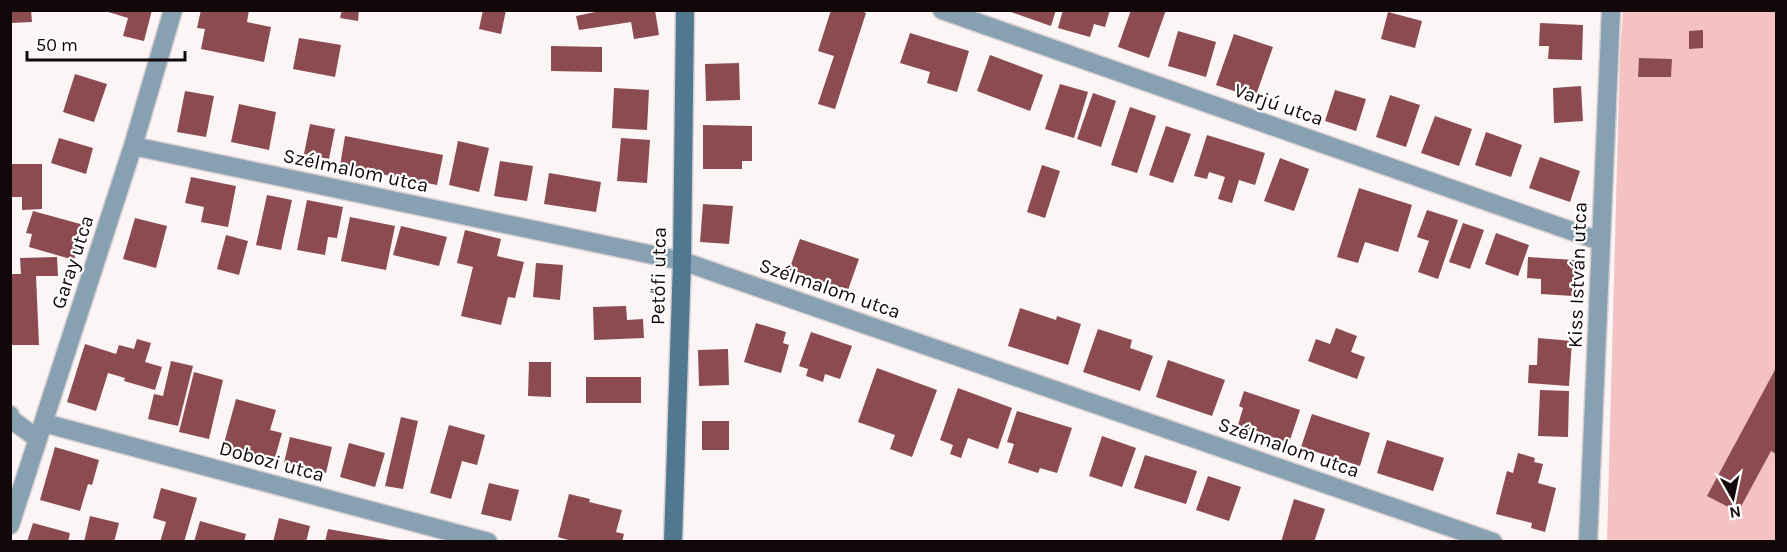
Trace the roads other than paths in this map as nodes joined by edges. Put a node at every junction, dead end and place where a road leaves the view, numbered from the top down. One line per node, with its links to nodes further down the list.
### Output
1 (173, 10): 5 (street, Garay utca)
2 (685, 10): 7 (main road, Petőfi utca)
3 (942, 10): 6 (street, Varjú utca)
4 (1611, 10): 6 (street, Kiss István utca)
5 (133, 146): 7 (street, Szélmalom utca); 9 (street, Garay utca)
6 (1600, 241): 14 (street, Kiss István utca)
7 (682, 261): 12 (main road, Petőfi utca); 13 (street, Szélmalom utca)
8 (10, 415): 9 (street)
9 (41, 431): 10 (street, Garay utca); 11 (street, Dobozi utca)
10 (10, 525)
11 (489, 542)
12 (674, 542)
13 (1493, 542)
14 (1588, 542)

